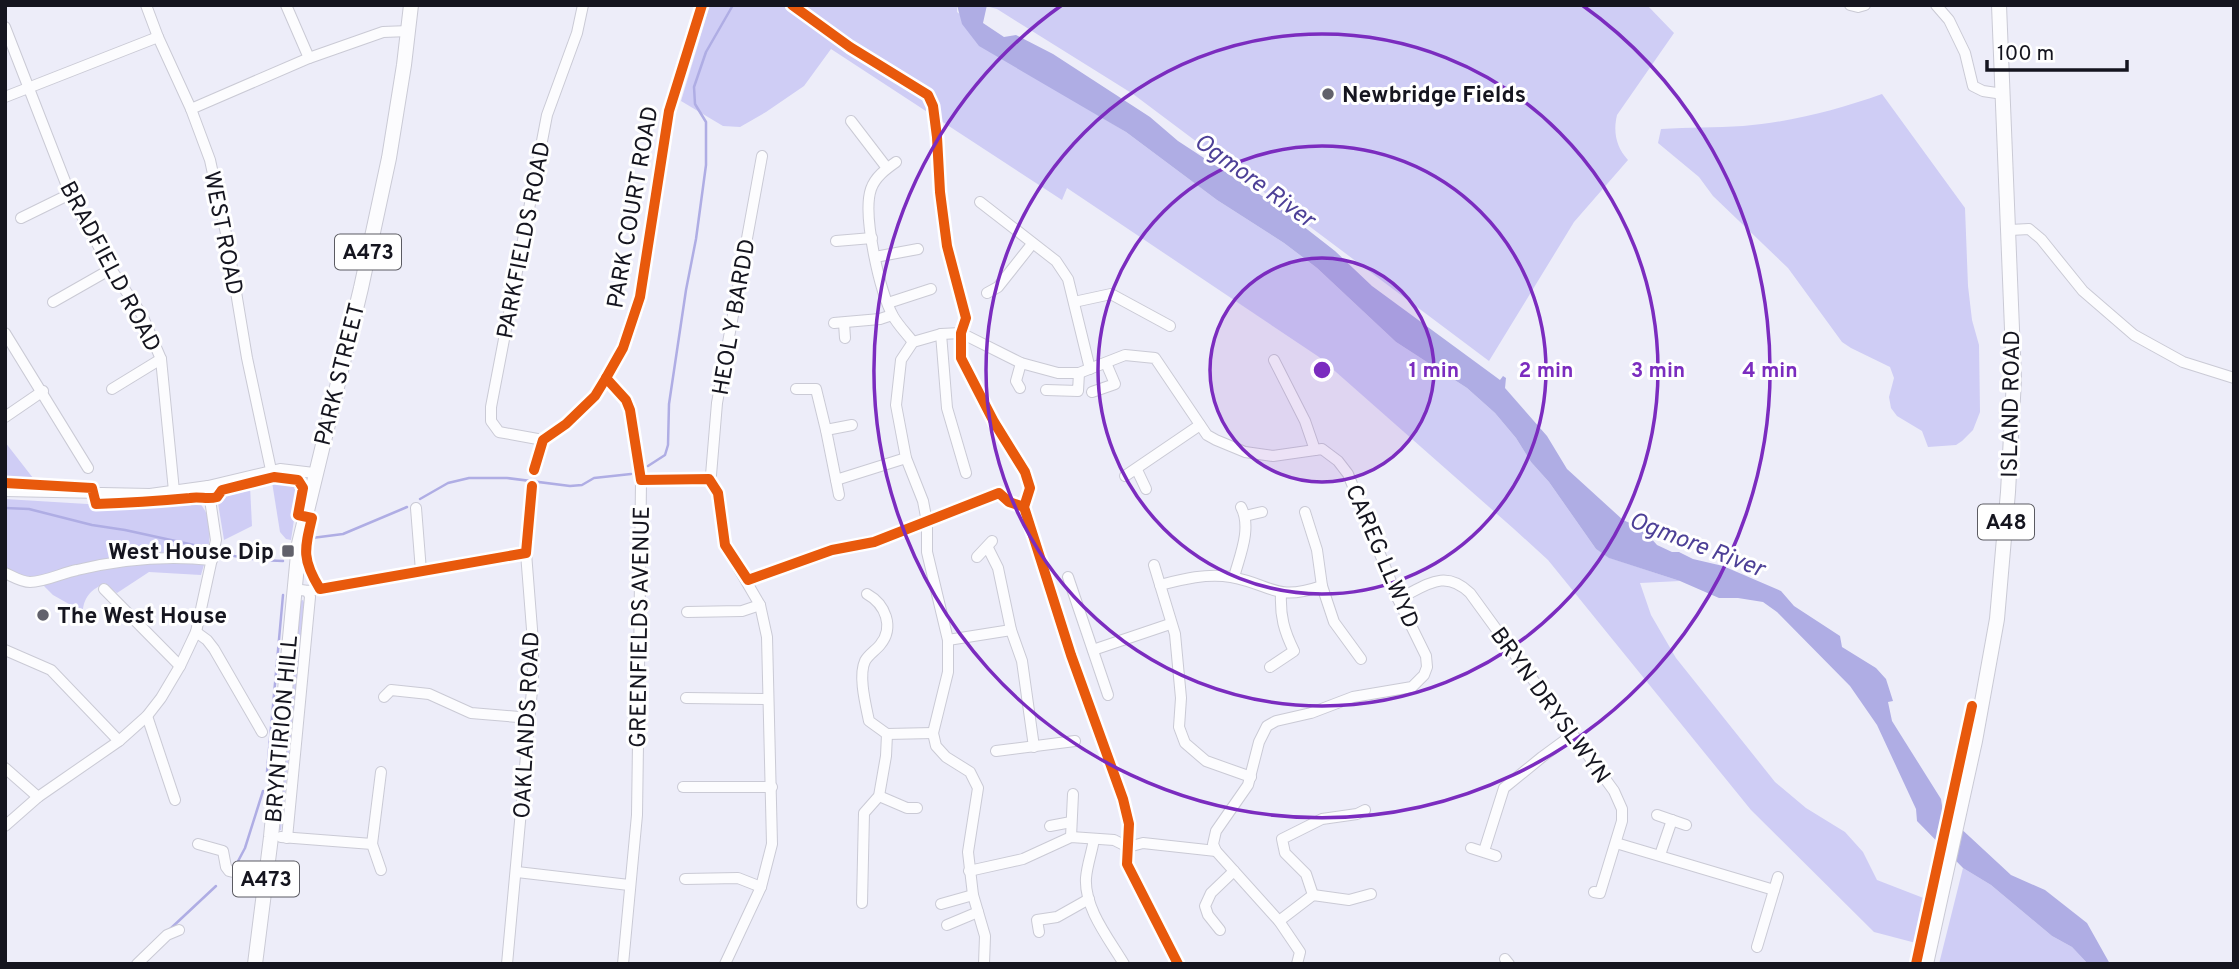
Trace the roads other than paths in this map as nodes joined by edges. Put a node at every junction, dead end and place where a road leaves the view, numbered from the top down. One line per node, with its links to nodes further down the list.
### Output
1 (146, 5): 12 (street, WEST ROAD)
2 (286, 5): 13 (street)
3 (411, 5): 11 (main road, PARK STREET / A473)
4 (583, 5): 58 (street, PARKFIELDS ROAD)
5 (702, 5): 47 (street, PARK COURT ROAD)
6 (1850, 5): 7 (street)
7 (1865, 5)
8 (1936, 5): 15 (street)
9 (1999, 5): 15 (main road, ISLAND ROAD / A48)
10 (5, 27): 14 (street, BRADFIELD ROAD)
11 (409, 31): 13 (street); 65 (main road, PARK STREET / A473)
12 (158, 37): 14 (street); 17 (street, WEST ROAD)
13 (309, 58): 17 (street)
14 (29, 88): 16 (street); 20 (street, BRADFIELD ROAD)
15 (2003, 94): 23 (main road, ISLAND ROAD / A48)
16 (5, 97)
17 (191, 109): 62 (street, WEST ROAD)
18 (851, 121): 24 (street)
19 (762, 156): 68 (street, HEOL Y BARDD)
20 (70, 194): 22 (street); 29 (street, BRADFIELD ROAD)
21 (980, 202): 26 (street)
22 (21, 218)
23 (2010, 230): 46 (street); 184 (main road, ISLAND ROAD / A48)
24 (872, 238): 25 (street); 28 (street)
25 (836, 241)
26 (1032, 243): 31 (street); 33 (street)
27 (918, 248): 28 (street)
28 (875, 257): 34 (street)
29 (111, 269): 32 (street); 41 (street, BRADFIELD ROAD)
30 (931, 289): 34 (street)
31 (987, 293)
32 (53, 302)
33 (1074, 302): 36 (street); 45 (street)
34 (888, 303): 35 (street)
35 (892, 314): 39 (street); 40 (street)
36 (1170, 326)
37 (5, 333): 52 (street)
38 (941, 334): 40 (street); 43 (street); 66 (street)
39 (845, 338)
40 (913, 342): 60 (street)
41 (161, 359): 49 (street); 75 (street, BRADFIELD ROAD)
42 (1274, 360): 59 (street)
43 (1021, 363): 45 (street); 48 (street)
44 (1106, 363): 45 (street); 53 (street); 56 (street)
45 (1085, 371): 51 (street)
46 (2234, 378)
47 (606, 379): 58 (street, PARK COURT ROAD); 69 (street, GREENFIELDS AVENUE)
48 (1020, 388)
49 (112, 389)
50 (796, 389): 57 (street)
51 (1046, 390)
52 (43, 391): 54 (street); 61 (street)
53 (1092, 392)
54 (5, 417)
55 (852, 425): 57 (street)
56 (1200, 425): 59 (street); 64 (street)
57 (827, 430): 70 (street)
58 (543, 440): 63 (street)
59 (1315, 450): 95 (street, CAREG LLWYD)
60 (906, 458): 70 (street); 101 (street)
61 (88, 468)
62 (271, 470): 65 (street); 71 (street)
63 (534, 470)
64 (1137, 470): 67 (street); 73 (street)
65 (314, 473): 76 (main road, PARK STREET / A473)
66 (966, 473)
67 (1125, 476)
68 (709, 479): 69 (street); 96 (street, HEOL Y BARDD)
69 (641, 480): 159 (street, GREENFIELDS AVENUE)
70 (836, 481): 77 (street)
71 (208, 486): 75 (street); 83 (street)
72 (531, 486): 81 (street, OAKLANDS ROAD)
73 (1146, 489)
74 (5, 491): 75 (street)
75 (174, 491)
76 (309, 495): 93 (main road, BRYNTIRION HILL / A473)
77 (839, 495)
78 (416, 508): 85 (street)
79 (1262, 512): 88 (street)
80 (1306, 512): 90 (street)
81 (526, 553): 85 (street); 114 (street, OAKLANDS ROAD)
82 (977, 557): 99 (street)
83 (212, 560): 86 (street); 100 (street)
84 (1154, 565): 89 (street)
85 (421, 571): 93 (street)
86 (5, 573)
87 (1068, 577): 103 (street)
88 (1234, 578): 89 (street); 94 (street)
89 (1160, 585): 98 (street)
90 (1322, 586): 94 (street); 105 (street)
91 (883, 587): 117 (street)
92 (104, 589): 107 (street)
93 (301, 590): 140 (main road, BRYNTIRION HILL / A473); 142 (street)
94 (1281, 594): 104 (street)
95 (1398, 598): 118 (street, BRYN DRYSLWYN); 125 (street, CAREG LLWYD)
96 (760, 605): 97 (street); 112 (street, HEOL Y BARDD)
97 (687, 612)
98 (1170, 624): 103 (street); 125 (street)
99 (1012, 630): 101 (street); 121 (street)
100 (196, 632): 107 (street); 115 (street)
101 (948, 640): 116 (street)
102 (5, 650): 119 (street)
103 (1093, 650): 110 (street)
104 (1294, 651): 106 (street); 108 (street)
105 (1361, 659)
106 (1301, 663)
107 (180, 666): 113 (street)
108 (1270, 667)
109 (386, 690): 114 (street)
110 (1108, 695)
111 (686, 698): 112 (street)
112 (768, 699): 126 (street, HEOL Y BARDD)
113 (146, 716): 119 (street); 131 (street)
114 (530, 718): 155 (street, OAKLANDS ROAD)
115 (262, 732)
116 (933, 733): 117 (street); 153 (street)
117 (887, 734): 129 (street)
118 (1572, 735): 144 (street, BRYN DRYSLWYN); 149 (street)
119 (119, 741): 130 (street)
120 (1075, 741): 121 (street)
121 (1034, 747): 122 (street)
122 (996, 751)
123 (5, 768): 130 (street)
124 (381, 772): 146 (street)
125 (1251, 777): 148 (street, CAREG LLWYD)
126 (772, 787): 127 (street); 160 (street, HEOL Y BARDD)
127 (683, 788)
128 (1073, 794): 136 (street)
129 (879, 796): 132 (street); 167 (street)
130 (38, 797): 138 (street)
131 (175, 800)
132 (917, 808)
133 (1365, 810): 165 (street)
134 (1657, 815): 135 (street)
135 (1672, 820): 137 (street); 150 (street)
136 (1071, 822): 139 (street); 141 (street)
137 (1686, 825)
138 (5, 826)
139 (1049, 826)
140 (271, 837): 142 (street); 158 (main road, BRYNTIRION HILL / A473)
141 (1070, 837): 143 (street); 153 (street)
142 (287, 838): 146 (street)
143 (1094, 839): 148 (street); 166 (street)
144 (1616, 842): 150 (street); 162 (street, BRYN DRYSLWYN)
145 (198, 844): 158 (street)
146 (372, 844): 152 (street)
147 (1471, 848): 149 (street)
148 (1216, 851): 154 (street)
149 (1484, 852): 151 (street)
150 (1660, 855): 161 (street)
151 (1496, 856)
152 (382, 870)
153 (969, 871): 164 (street)
154 (1234, 871): 170 (street); 173 (street)
155 (517, 873): 159 (street); 179 (street, OAKLANDS ROAD)
156 (1777, 877): 161 (street)
157 (685, 879): 160 (street)
158 (266, 880): 178 (main road, BRYNTIRION HILL / A473)
159 (629, 885): 180 (street, GREENFIELDS AVENUE)
160 (761, 887): 176 (street, HEOL Y BARDD)
161 (1774, 890): 175 (street)
162 (1600, 893)
163 (1371, 894): 165 (street)
164 (972, 895): 168 (street); 169 (street)
165 (1313, 895): 170 (street)
166 (1089, 899): 174 (street); 182 (street)
167 (862, 903)
168 (942, 904)
169 (978, 912): 171 (street); 181 (street)
170 (1279, 921): 183 (street)
171 (947, 925)
172 (179, 930): 177 (street)
173 (1220, 930)
174 (1039, 932)
175 (1757, 947)
176 (727, 963)
177 (137, 964)
178 (255, 964)
179 (507, 964)
180 (623, 964)
181 (984, 964)
182 (1124, 964)
183 (1297, 964)
184 (1926, 964)

